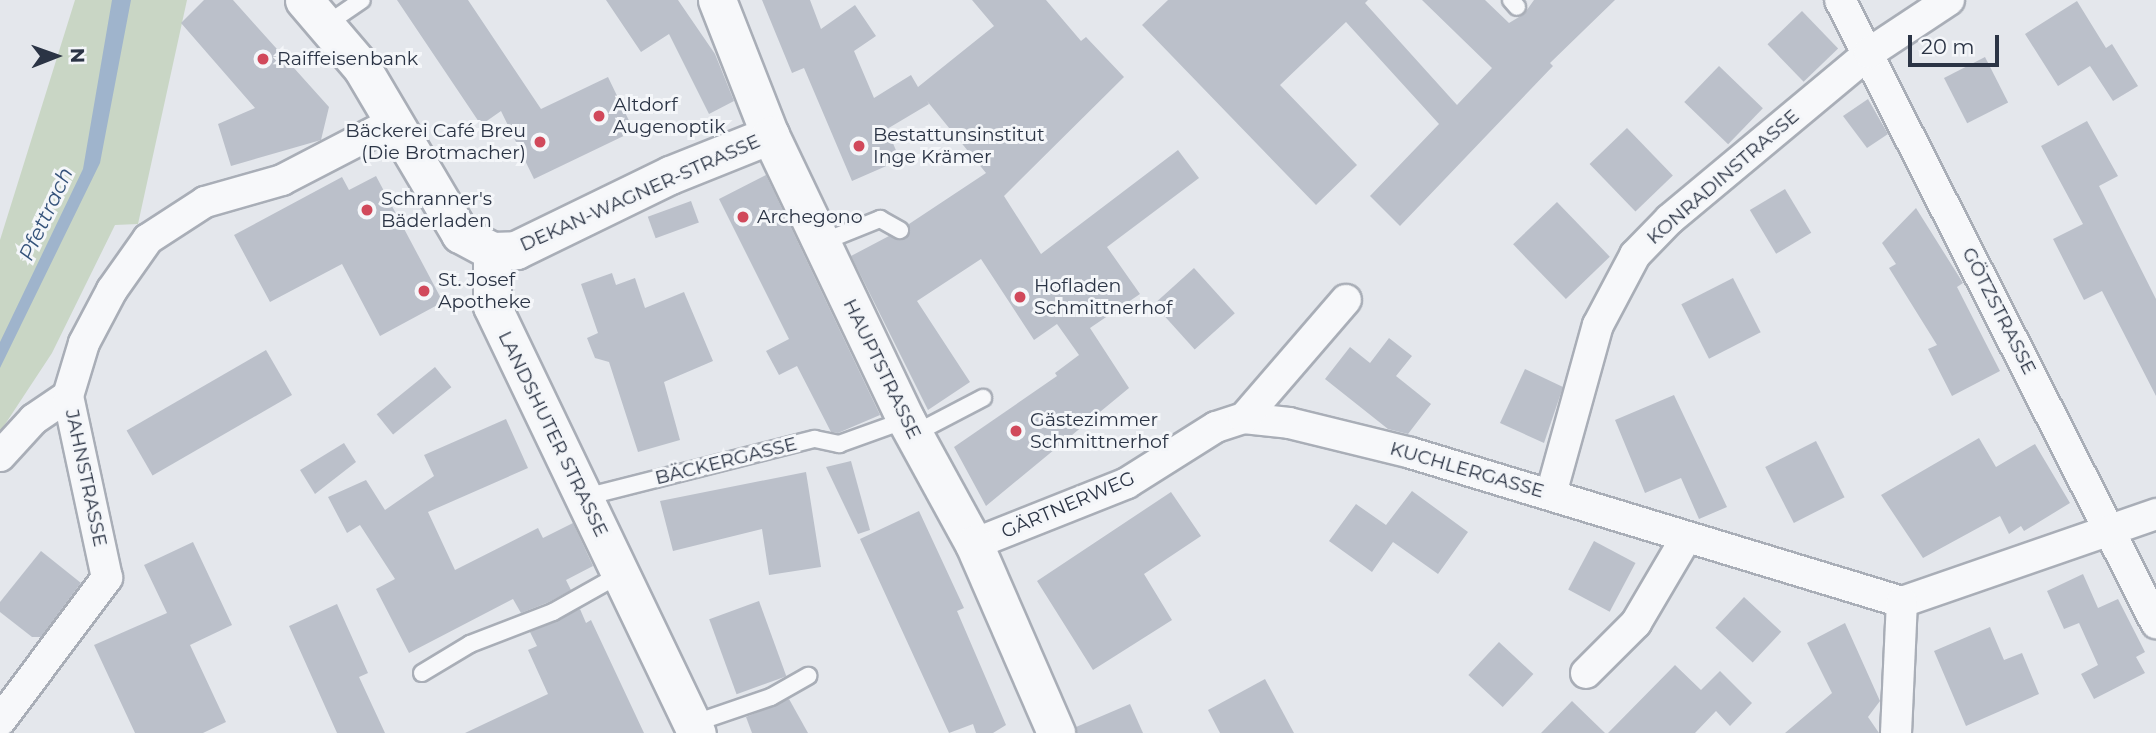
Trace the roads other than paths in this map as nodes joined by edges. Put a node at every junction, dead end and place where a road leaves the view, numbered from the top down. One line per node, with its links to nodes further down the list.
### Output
1 (362, 0): 5 (lane)
2 (717, 0): 8 (street, HAUPTSTRASSE)
3 (1840, 0): 6 (street, GÖTZSTRASSE)
4 (1949, 0): 6 (street, KONRADINSTRASSE)
5 (316, 12): 7 (street, DEKAN-WAGNER-STRASSE)
6 (1869, 53): 18 (street, KONRADINSTRASSE); 21 (street, GÖTZSTRASSE)
7 (392, 123): 11 (street, DEKAN-WAGNER-STRASSE); 13 (street, JAHNSTRASSE)
8 (770, 135): 10 (street, HAUPTSTRASSE); 11 (street, DEKAN-WAGNER-STRASSE)
9 (900, 230): 10 (lane)
10 (820, 243): 16 (street, HAUPTSTRASSE)
11 (492, 251): 19 (street, LANDSHUTER STRASSE)
12 (1346, 300): 15 (street, GÄRTNERWEG)
13 (68, 396): 17 (street); 30 (street, JAHNSTRASSE)
14 (983, 398): 16 (lane, BÄCKERGASSE)
15 (1244, 418): 18 (street, KUCHLERGASSE); 23 (street, GÄRTNERWEG)
16 (910, 427): 19 (lane, BÄCKERGASSE); 23 (street, HAUPTSTRASSE)
17 (0, 456)
18 (1551, 494): 22 (street, KUCHLERGASSE)
19 (585, 497): 24 (street, LANDSHUTER STRASSE)
20 (2156, 514): 21 (street)
21 (2109, 529): 25 (street); 26 (street, GÖTZSTRASSE)
22 (1686, 538): 25 (street, KUCHLERGASSE); 28 (street)
23 (974, 544): 32 (street, HAUPTSTRASSE)
24 (619, 575): 27 (lane); 31 (street, LANDSHUTER STRASSE)
25 (1902, 602): 33 (street)
26 (2156, 622)
27 (422, 673)
28 (1586, 673)
29 (807, 676): 31 (lane)
30 (0, 721)
31 (694, 729)
32 (1056, 733)
33 (1896, 733)

